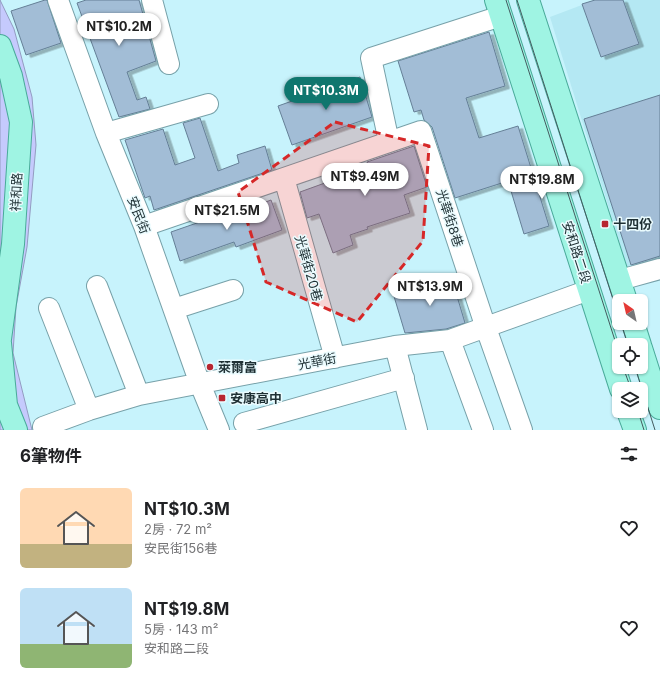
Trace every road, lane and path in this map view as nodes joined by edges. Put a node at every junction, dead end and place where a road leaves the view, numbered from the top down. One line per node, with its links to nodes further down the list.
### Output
1 (58, 0): 8 (street, 安民街)
2 (152, 0): 6 (street)
3 (528, 0): 13 (main road)
4 (498, 8): 9 (street); 16 (main road, 安和路二段)
5 (0, 46): 21 (main road, 祥和路)
6 (169, 64)
7 (208, 104): 8 (street)
8 (106, 133): 11 (street, 安民街)
9 (389, 142): 10 (street); 20 (street, 光華街8巷)
10 (284, 178): 11 (street); 25 (street, 光華街20巷)
11 (144, 226): 19 (street, 安民街)
12 (660, 269): 13 (street)
13 (620, 280): 16 (main road); 17 (main road)
14 (97, 286): 30 (street)
15 (233, 290): 19 (street)
16 (589, 290): 20 (street, 光華街); 28 (main road, 安和路二段)
17 (624, 294)
18 (49, 308): 32 (street)
19 (174, 309): 29 (street, 安民街)
20 (486, 328): 22 (street, 光華街); 40 (street, 光華街8巷)
21 (0, 339)
22 (450, 340): 24 (street, 光華街); 39 (street)
23 (0, 343): 36 (main road)
24 (395, 346): 25 (street, 光華街); 27 (street)
25 (335, 358): 29 (street, 光華街)
26 (648, 369): 31 (main road)
27 (404, 378): 34 (street); 38 (street)
28 (619, 382)
29 (200, 384): 30 (street, 光華街); 37 (street, 安民街)
30 (139, 395): 32 (street, 光華街)
31 (660, 408)
32 (89, 410): 35 (street, 光華街)
33 (630, 418): 41 (main road)
34 (244, 423)
35 (43, 427)
36 (16, 430)
37 (219, 430)
38 (417, 430)
39 (483, 430)
40 (522, 430)
41 (634, 430)

